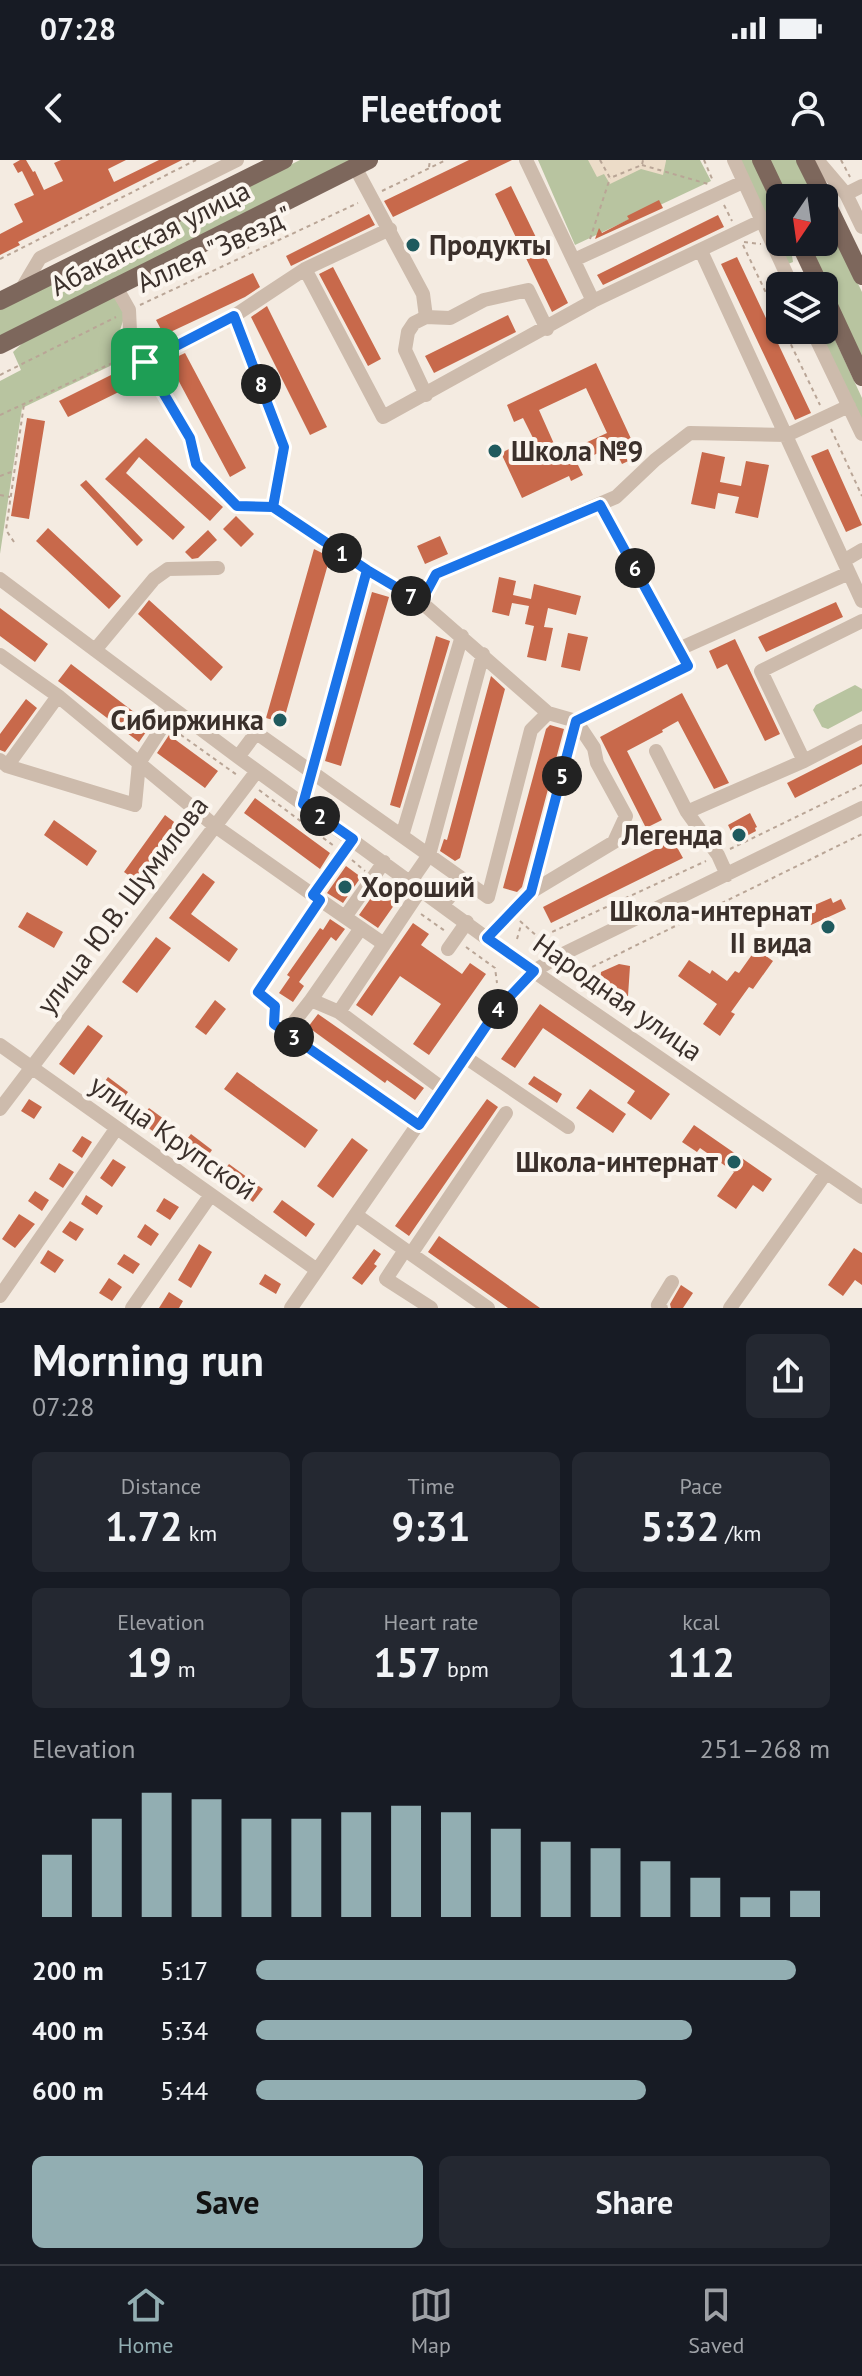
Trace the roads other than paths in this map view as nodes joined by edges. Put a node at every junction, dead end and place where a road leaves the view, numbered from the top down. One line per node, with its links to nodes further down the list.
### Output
1 (237, 160): 24 (street)
2 (284, 160): 24 (main road, Абаканская улица)
3 (526, 160): 19 (street)
4 (734, 160): 9 (street)
5 (761, 160): 10 (main road)
6 (805, 160): 11 (main road)
7 (817, 160): 13 (street)
8 (362, 163): 17 (street); 23 (main road, Абаканская улица)
9 (743, 182): 14 (street); 19 (street)
10 (772, 184)
11 (817, 184)
12 (862, 186): 13 (street)
13 (846, 194): 16 (street)
14 (761, 221): 18 (street); 21 (street)
15 (838, 227): 22 (main road)
16 (862, 227)
17 (390, 229): 20 (street); 28 (street)
18 (701, 251): 26 (street); 38 (street)
19 (579, 258): 26 (street)
20 (305, 269): 27 (street); 35 (street)
21 (785, 272)
22 (862, 276)
23 (116, 287): 32 (main road, Абаканская улица); 33 (street)
24 (21, 290): 25 (main road, Абаканская улица)
25 (0, 301)
26 (593, 301): 30 (street)
27 (234, 316): 33 (street); 40 (street)
28 (426, 317): 30 (street); 35 (street)
29 (838, 325): 34 (main road)
30 (547, 329): 35 (street)
31 (819, 344): 36 (street)
32 (0, 345)
33 (145, 362): 40 (street)
34 (862, 377)
35 (426, 395)
36 (849, 406): 37 (street); 38 (street)
37 (862, 434)
38 (787, 435): 39 (street); 42 (street)
39 (600, 505): 47 (street); 50 (street)
40 (273, 507): 44 (street)
41 (862, 550): 42 (street)
42 (847, 566): 46 (street); 50 (street)
43 (218, 568): 51 (street)
44 (367, 570): 47 (street); 67 (street)
45 (0, 579): 51 (street, Народная улица)
46 (862, 601)
47 (421, 602): 49 (street)
48 (862, 621): 63 (street)
49 (462, 636): 52 (street); 72 (street)
50 (679, 649): 58 (street)
51 (95, 650): 55 (street, Народная улица)
52 (483, 654): 56 (street); 74 (street)
53 (0, 655): 54 (street)
54 (58, 696): 64 (street); 65 (street)
55 (174, 709): 62 (street, Народная улица); 65 (street)
56 (548, 713): 58 (street); 77 (street)
57 (237, 719): 60 (street)
58 (576, 721): 79 (street); 79 (street)
59 (862, 731): 63 (street)
60 (256, 733): 62 (street); 67 (street)
61 (656, 751): 70 (street)
62 (238, 757): 66 (street, Народная улица)
63 (804, 761): 70 (street)
64 (4, 763): 65 (street)
65 (139, 763): 71 (street)
66 (257, 771): 68 (street, Народная улица); 71 (street, улица Ю.В. Шумилова)
67 (312, 772): 68 (street); 72 (street)
68 (303, 804): 73 (street, Народная улица)
69 (862, 808): 76 (street)
70 (687, 812): 76 (street)
71 (215, 826): 80 (street); 94 (street, улица Ю.В. Шумилова)
72 (402, 836): 74 (street)
73 (353, 839): 75 (street, Народная улица); 80 (street)
74 (429, 855): 77 (street); 78 (street)
75 (384, 862): 78 (street, Народная улица); 82 (street)
76 (727, 875): 88 (street)
77 (463, 880): 81 (street)
78 (416, 885): 81 (street, Народная улица); 86 (street)
79 (531, 892): 85 (street)
80 (317, 897): 82 (street); 91 (street)
81 (443, 905): 83 (street, Народная улица)
82 (345, 917): 84 (street)
83 (467, 922): 85 (street, Народная улица); 87 (street)
84 (361, 928): 86 (street); 89 (street)
85 (487, 938): 88 (street, Народная улица)
86 (384, 944): 90 (street)
87 (448, 949)
88 (534, 971): 93 (street); 101 (street, Народная улица)
89 (311, 1000): 90 (street); 91 (street)
90 (339, 1012): 95 (street)
91 (286, 1032): 98 (street)
92 (0, 1045): 94 (street, улица Крупской)
93 (465, 1057): 95 (street); 99 (street)
94 (30, 1067): 96 (street, улица Ю.В. Шумилова); 100 (street, улица Крупской)
95 (443, 1089): 98 (street)
96 (0, 1109)
97 (506, 1113): 105 (street)
98 (419, 1125): 104 (street)
99 (568, 1127)
100 (116, 1129): 102 (street, улица Крупской); 108 (street)
101 (826, 1173): 103 (street, Народная улица); 116 (street)
102 (210, 1196): 106 (street, улица Крупской); 111 (street)
103 (862, 1197)
104 (356, 1215): 105 (street); 106 (street)
105 (408, 1252): 113 (street); 114 (street)
106 (317, 1270): 112 (street)
107 (672, 1282): 115 (street)
108 (0, 1296)
109 (0, 1303): 110 (street)
110 (8, 1308)
111 (132, 1308)
112 (291, 1308)
113 (431, 1308)
114 (488, 1308)
115 (661, 1308)
116 (730, 1308)

